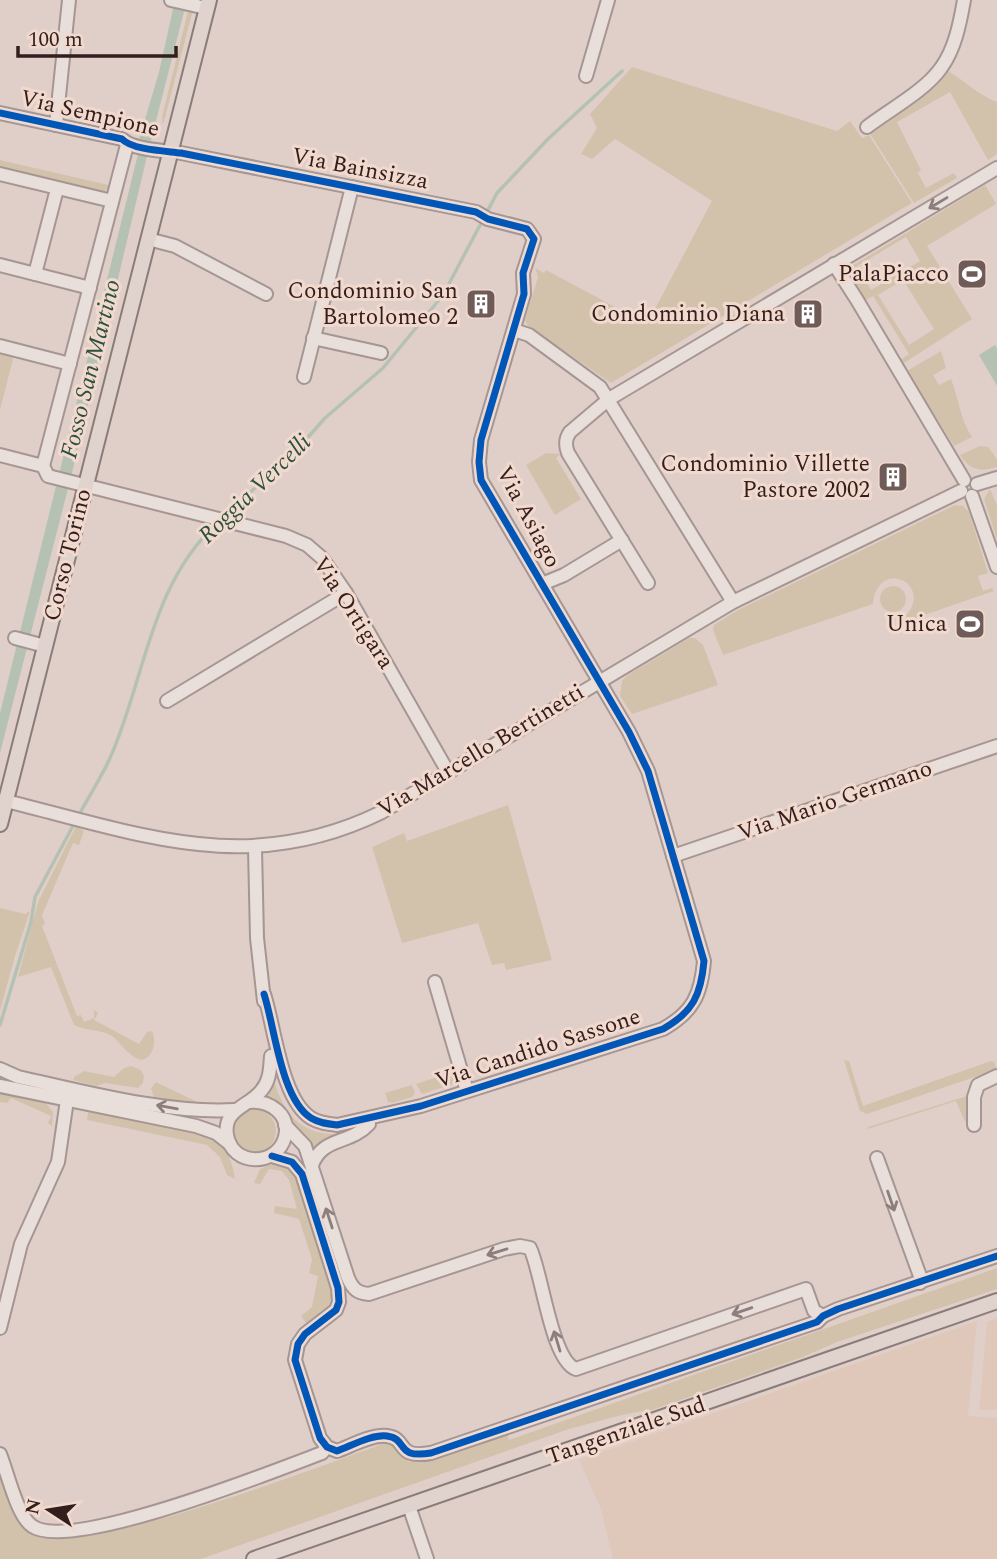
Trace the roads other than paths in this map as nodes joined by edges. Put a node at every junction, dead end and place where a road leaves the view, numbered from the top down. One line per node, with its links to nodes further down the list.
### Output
1 (69, 0): 8 (street)
2 (608, 0): 6 (street)
3 (964, 0): 9 (street)
4 (177, 2): 5 (street)
5 (207, 4): 11 (main road, Corso Torino)
6 (586, 76)
7 (0, 113): 8 (street, Via Sempione)
8 (56, 125): 10 (street, Via Sempione)
9 (867, 127)
10 (132, 145): 11 (street, Via Sempione); 16 (street)
11 (171, 151): 14 (street, Via Bainsizza); 17 (main road, Corso Torino)
12 (997, 168): 19 (street, one-way to 19)
13 (0, 174): 15 (street)
14 (352, 187): 18 (street, Via Bainsizza); 25 (street)
15 (57, 189): 16 (street); 21 (street)
16 (112, 201): 22 (street)
17 (148, 239): 23 (street); 34 (main road, Corso Torino)
18 (534, 239): 24 (street, Via Asiago)
19 (834, 264): 30 (street); 35 (street)
20 (0, 265): 21 (street)
21 (35, 274): 22 (street)
22 (90, 288): 28 (street)
23 (266, 294)
24 (514, 330): 30 (street); 39 (street, Via Asiago)
25 (313, 338): 27 (street); 29 (street)
26 (0, 346): 28 (street)
27 (381, 354)
28 (70, 364): 32 (street)
29 (304, 377)
30 (609, 398): 36 (street); 41 (street)
31 (0, 455): 32 (street)
32 (43, 466): 34 (street, Via Ortigara)
33 (997, 478): 35 (street, Via Marcello Bertinetti)
34 (80, 485): 40 (street, Via Ortigara); 43 (main road, Corso Torino)
35 (968, 488): 37 (street); 41 (street, Via Marcello Bertinetti)
36 (622, 540): 38 (street); 39 (street)
37 (997, 568)
38 (648, 583)
39 (542, 584): 44 (street, Via Asiago)
40 (346, 593): 45 (street); 47 (street, Via Ortigara)
41 (733, 601): 44 (street, Via Marcello Bertinetti)
42 (15, 638): 43 (street)
43 (39, 644): 48 (main road, Corso Torino)
44 (599, 681): 47 (street, Via Marcello Bertinetti); 51 (street, Via Asiago)
45 (167, 701)
46 (997, 746): 51 (street, Via Mario Germano)
47 (448, 772): 50 (street, Via Marcello Bertinetti)
48 (6, 801): 49 (main road, Corso Torino); 50 (street, Via Marcello Bertinetti)
49 (0, 824)
50 (255, 848): 53 (street)
51 (673, 856): 54 (street, Via Asiago)
52 (435, 982): 59 (street, Via Candido Sassone)
53 (264, 994): 55 (street); 67 (street)
54 (696, 1000): 59 (street, Via Candido Sassone)
55 (271, 1056): 61 (street); 67 (street)
56 (0, 1069): 62 (street, one-way to 56)
57 (997, 1076): 66 (street)
58 (0, 1086): 60 (street)
59 (467, 1091): 63 (street, Via Candido Sassone)
60 (67, 1100): 68 (street); 76 (street)
61 (249, 1102): 62 (street); 65 (street)
62 (235, 1110): 68 (street)
63 (382, 1116): 64 (street, Via Candido Sassone); 67 (street, Via Candido Sassone)
64 (369, 1124): 67 (street, Via Candido Sassone); 71 (street)
65 (285, 1125): 69 (street); 71 (street)
66 (974, 1125)
67 (337, 1128)
68 (230, 1144): 69 (street)
69 (272, 1156): 77 (street)
70 (877, 1158): 73 (street, one-way to 73)
71 (312, 1165): 75 (street, one-way to 71)
72 (997, 1256): 73 (street)
73 (920, 1283): 75 (street)
74 (997, 1301): 79 (main road, Tangenziale Sud)
75 (823, 1315): 77 (street)
76 (0, 1328)
77 (327, 1447): 78 (street)
78 (0, 1454)
79 (409, 1506): 80 (main road, Tangenziale Sud); 81 (street)
80 (254, 1559)
81 (428, 1559)

